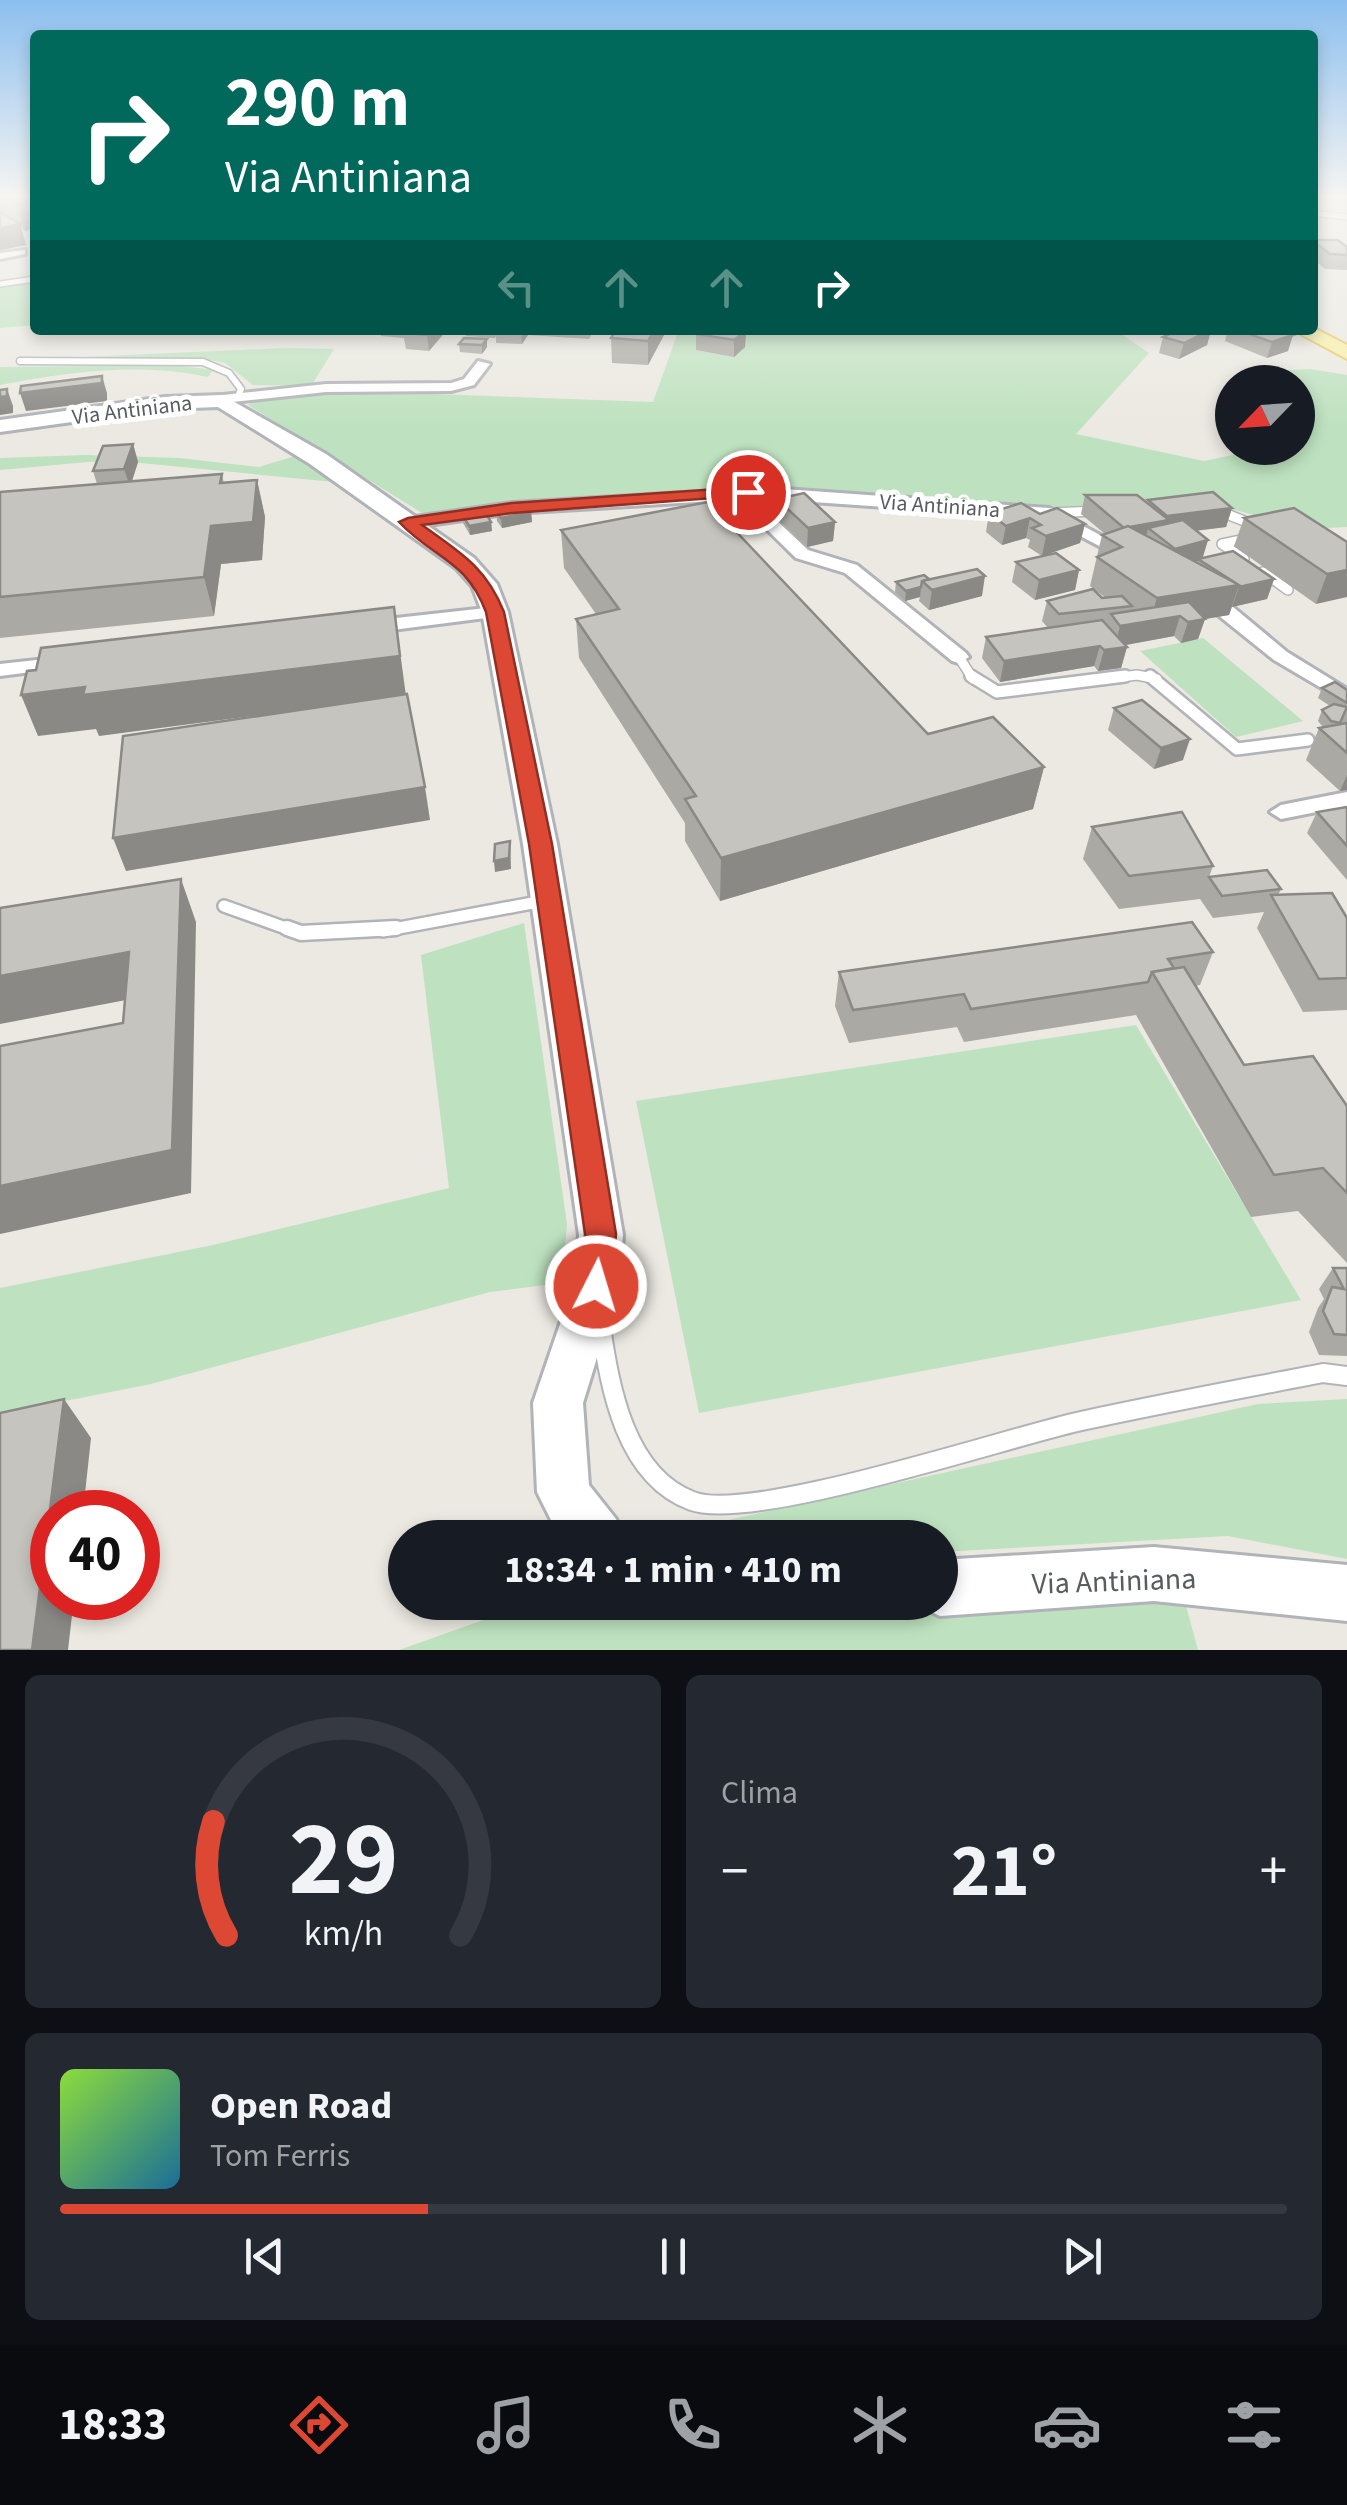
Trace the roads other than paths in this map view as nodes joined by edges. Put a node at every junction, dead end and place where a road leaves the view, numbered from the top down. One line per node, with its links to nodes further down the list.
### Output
1 (30, 280): 2 (lane)
2 (0, 284)
3 (1313, 335): 4 (main road)
4 (1347, 352)
5 (20, 361): 7 (lane)
6 (483, 364): 7 (street)
7 (239, 394): 8 (street)
8 (213, 400): 9 (street, Via Antiniana); 14 (street, Via Antiniana)
9 (0, 426)
10 (718, 495): 13 (street, Via Antiniana); 14 (street, Via Antiniana); 20 (street, Via Antiniana)
11 (1207, 510): 17 (lane)
12 (1102, 511): 13 (lane)
13 (1049, 513): 15 (street, Via Antiniana)
14 (408, 522): 18 (street, Via Antiniana)
15 (1146, 560)
16 (1192, 587): 23 (street)
17 (1288, 590)
18 (495, 612): 19 (street); 27 (street, Via Antiniana)
19 (347, 629)
20 (959, 657): 24 (lane)
21 (78, 661): 22 (street)
22 (0, 670)
23 (1347, 696)
24 (1308, 740)
25 (1347, 799): 26 (street)
26 (1281, 812)
27 (548, 900): 28 (lane); 29 (street, Via Antiniana)
28 (224, 906)
29 (596, 1286): 30 (lane); 31 (street, Via Antiniana)
30 (1347, 1376)
31 (580, 1520)
32 (958, 1587): 33 (street, Via Antiniana)
33 (1347, 1593)

